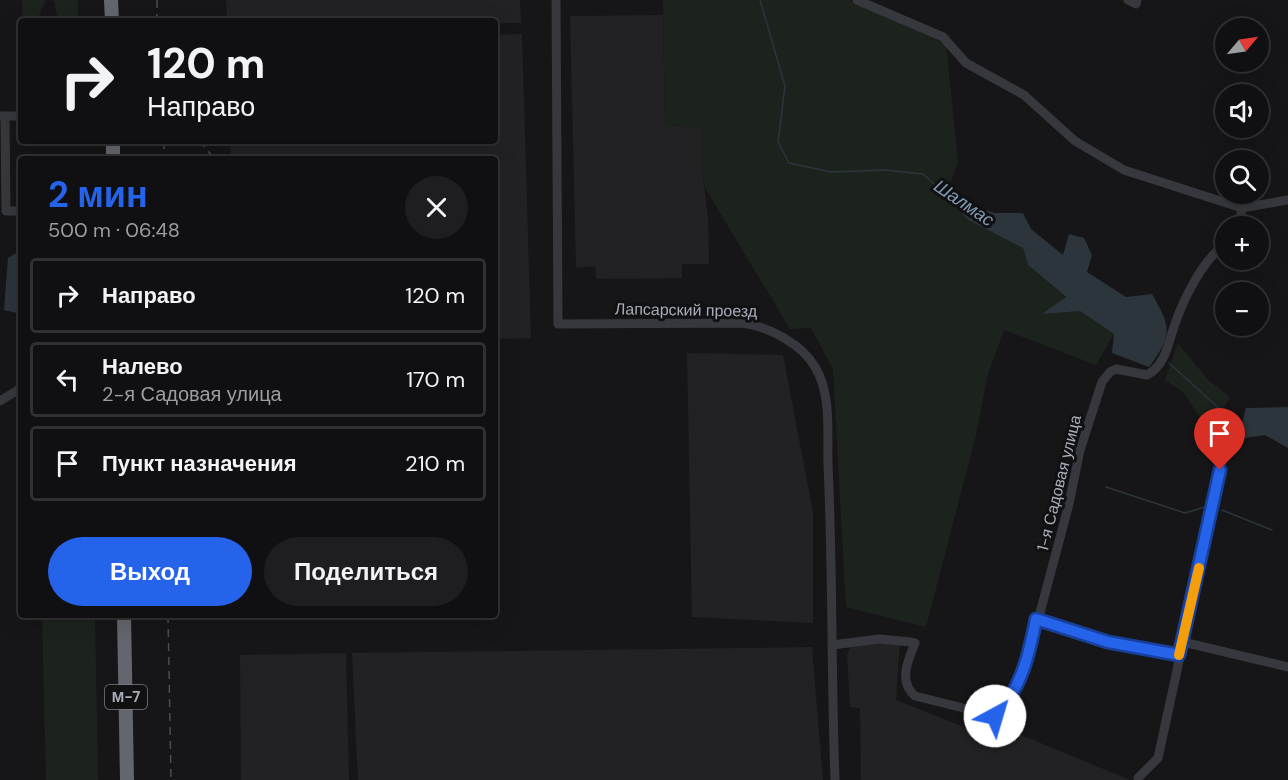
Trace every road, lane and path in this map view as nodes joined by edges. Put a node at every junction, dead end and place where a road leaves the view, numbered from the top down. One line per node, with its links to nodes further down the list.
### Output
1 (111, 0): 6 (highway)
2 (556, 0): 20 (street, Лапсарский проезд)
3 (857, 0): 10 (street)
4 (1128, 0): 5 (street)
5 (1137, 0)
6 (111, 18)
7 (2, 116): 8 (street); 11 (street)
8 (18, 116)
9 (1288, 200): 10 (street)
10 (1242, 208): 12 (street)
11 (18, 211)
12 (1241, 216)
13 (1215, 254): 18 (street, 1-я Садовая улица)
14 (18, 390): 15 (street)
15 (0, 401)
16 (1225, 449): 19 (street)
17 (124, 618): 24 (highway, М-7)
18 (1036, 619): 20 (street, 1-я Садовая улица); 21 (street)
19 (1183, 642): 21 (street); 22 (street)
20 (832, 645): 25 (street, Лапсарский проезд)
21 (1179, 655): 23 (street)
22 (1288, 667)
23 (1138, 778)
24 (127, 780)
25 (835, 780)

